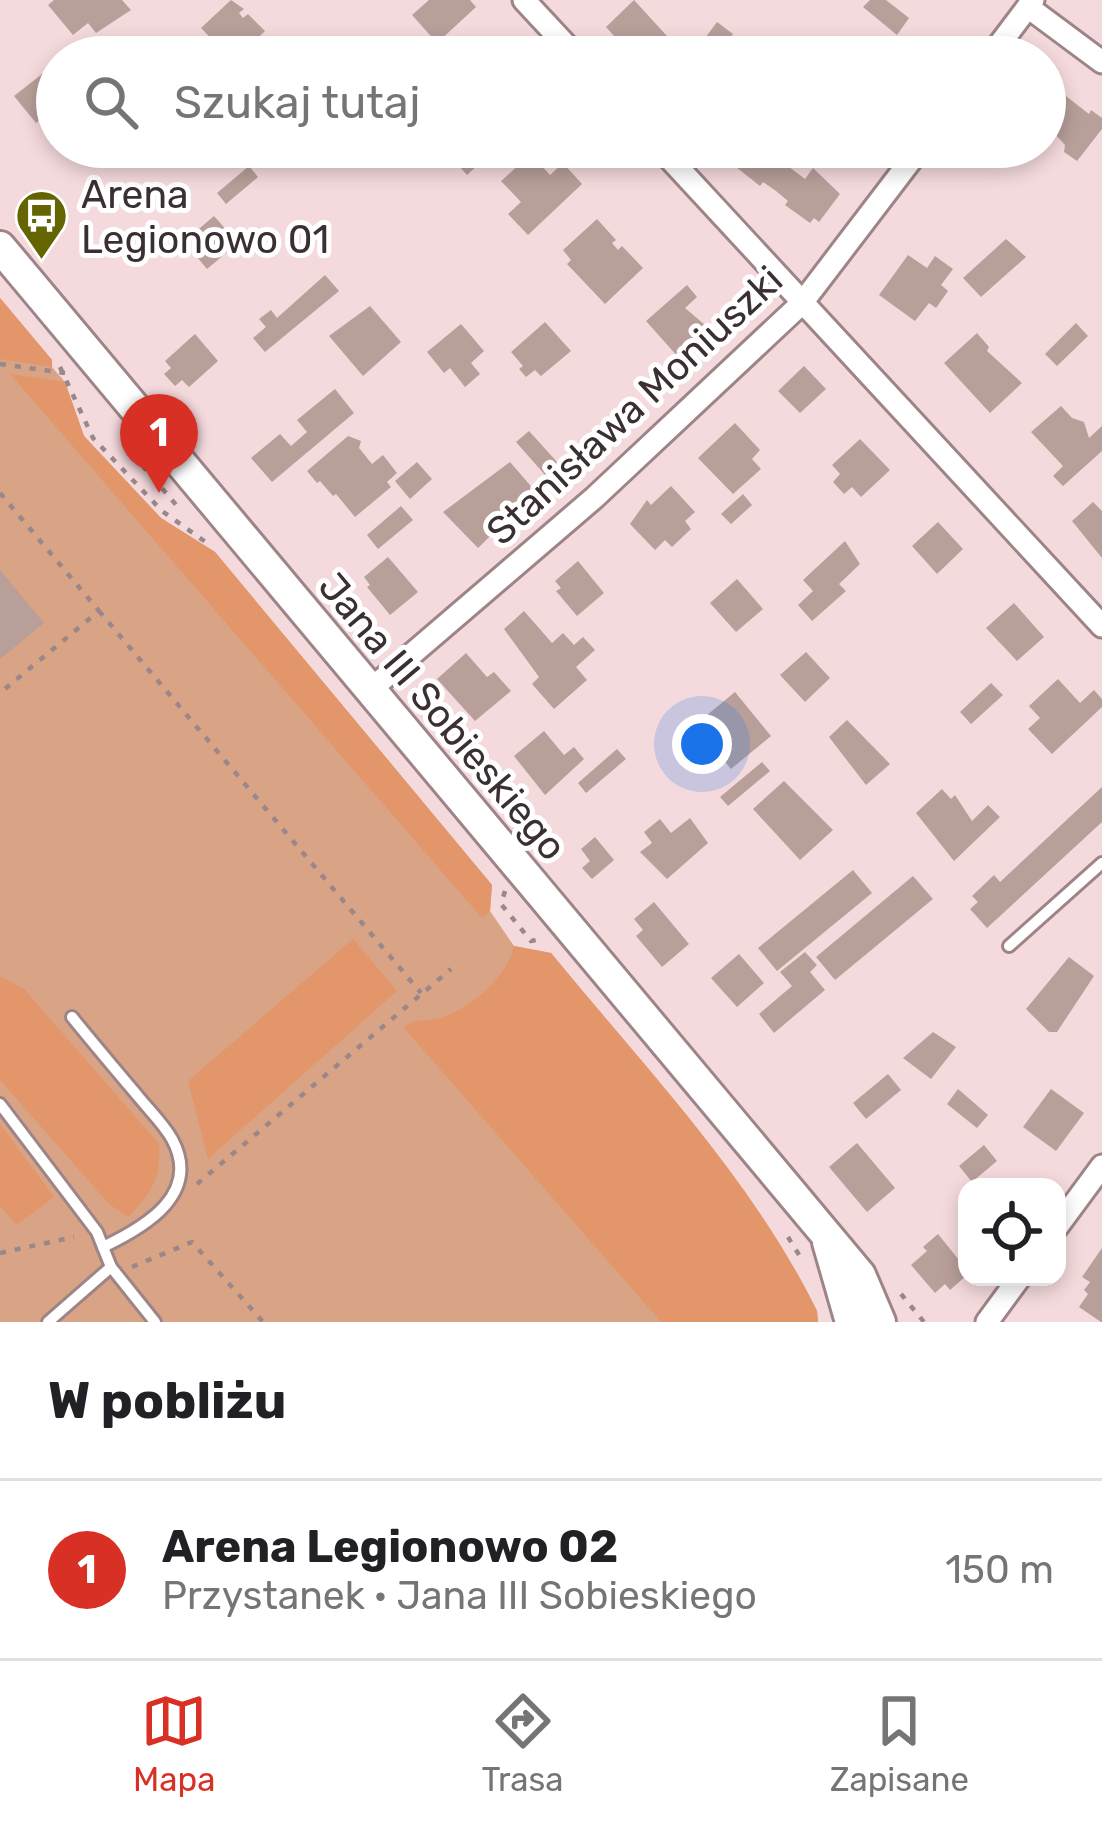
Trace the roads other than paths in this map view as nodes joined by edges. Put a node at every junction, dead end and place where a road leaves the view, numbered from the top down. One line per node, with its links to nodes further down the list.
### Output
1 (524, 0): 3 (street)
2 (1030, 3): 4 (street); 5 (street)
3 (557, 36)
4 (1006, 36)
5 (1102, 62)
6 (678, 168): 9 (street)
7 (905, 168): 9 (street, Stanisława Moniuszki)
8 (0, 247): 11 (street, Jana III Sobieskiego)
9 (802, 303): 10 (street); 11 (street, Stanisława Moniuszki)
10 (1102, 626)
11 (370, 690): 18 (street, Jana III Sobieskiego)
12 (1102, 863): 13 (lane)
13 (1009, 946)
14 (72, 1017): 19 (lane)
15 (0, 1104): 19 (lane)
16 (1102, 1166): 17 (street)
17 (1066, 1215)
18 (827, 1236): 24 (street, Jana III Sobieskiego); 25 (street, Jana III Sobieskiego)
19 (103, 1247): 20 (lane)
20 (114, 1270): 22 (lane); 23 (lane)
21 (1013, 1286): 26 (street)
22 (48, 1322)
23 (155, 1322)
24 (850, 1322)
25 (880, 1322)
26 (987, 1322)

